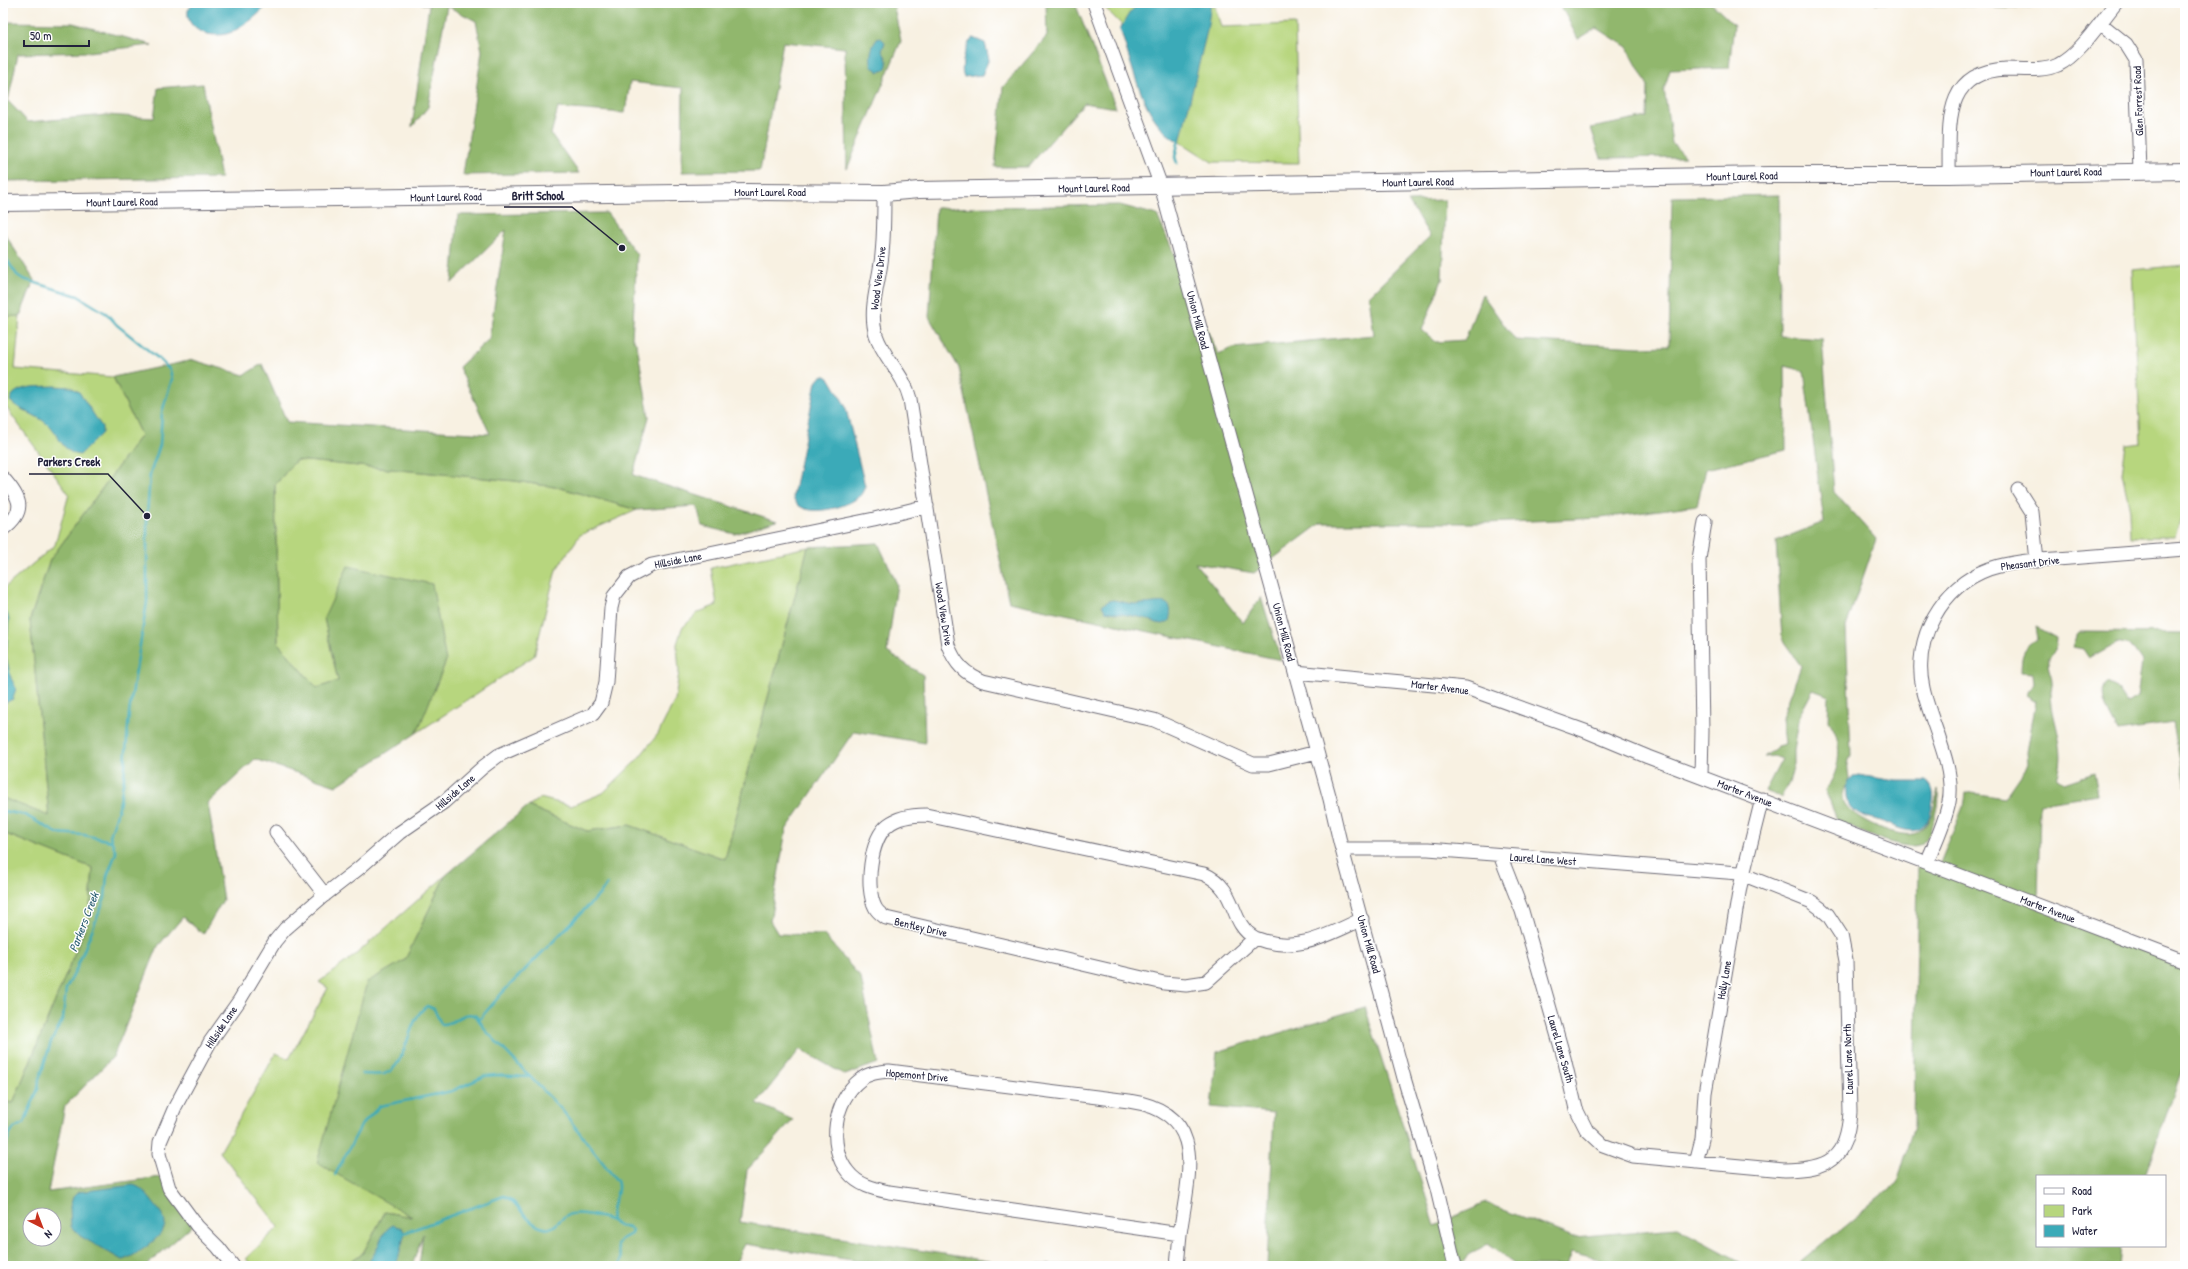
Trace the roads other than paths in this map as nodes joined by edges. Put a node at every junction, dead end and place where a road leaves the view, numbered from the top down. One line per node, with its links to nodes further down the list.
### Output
1 (1094, 3): 7 (street, Union Mill Road)
2 (2116, 3): 3 (street)
3 (2100, 23): 5 (street, Glen Forrest Road); 6 (street)
4 (2185, 170): 5 (main road, Mount Laurel Road)
5 (2140, 171): 6 (main road, Mount Laurel Road)
6 (1949, 175): 7 (main road, Mount Laurel Road)
7 (1161, 186): 8 (main road, Mount Laurel Road); 17 (street, Union Mill Road)
8 (884, 193): 9 (main road, Mount Laurel Road); 12 (street, Wood View Drive)
9 (3, 203)
10 (3, 478): 14 (street)
11 (2018, 490): 16 (street)
12 (927, 506): 18 (street, Wood View Drive); 26 (street, Hillside Lane)
13 (1705, 522): 19 (street)
14 (3, 529)
15 (2185, 549): 16 (street, Pheasant Drive)
16 (2037, 561): 24 (street, Pheasant Drive)
17 (1295, 672): 18 (street, Union Mill Road); 19 (street, Marter Avenue)
18 (1317, 752): 22 (street, Union Mill Road)
19 (1701, 776): 20 (street, Marter Avenue)
20 (1762, 799): 24 (street, Marter Avenue); 25 (street, Holly Lane)
21 (276, 832): 26 (street)
22 (1342, 849): 23 (street, Laurel Lane West); 27 (street, Union Mill Road)
23 (1500, 855): 25 (street, Laurel Lane West); 30 (street, Laurel Lane South)
24 (1927, 862): 29 (street, Marter Avenue)
25 (1744, 875): 30 (street, Holly Lane); 30 (street, Laurel Lane North)
26 (325, 895): 32 (street, Hillside Lane)
27 (1362, 919): 28 (street, Bentley Drive); 34 (street, Union Mill Road)
28 (1255, 938): 28 (street, Bentley Drive)
29 (2185, 961)
30 (1696, 1162)
31 (1180, 1234): 31 (street, Hopemont Drive); 33 (street, Hopemont Drive)
32 (233, 1266)
33 (1177, 1266)
34 (1455, 1266)

